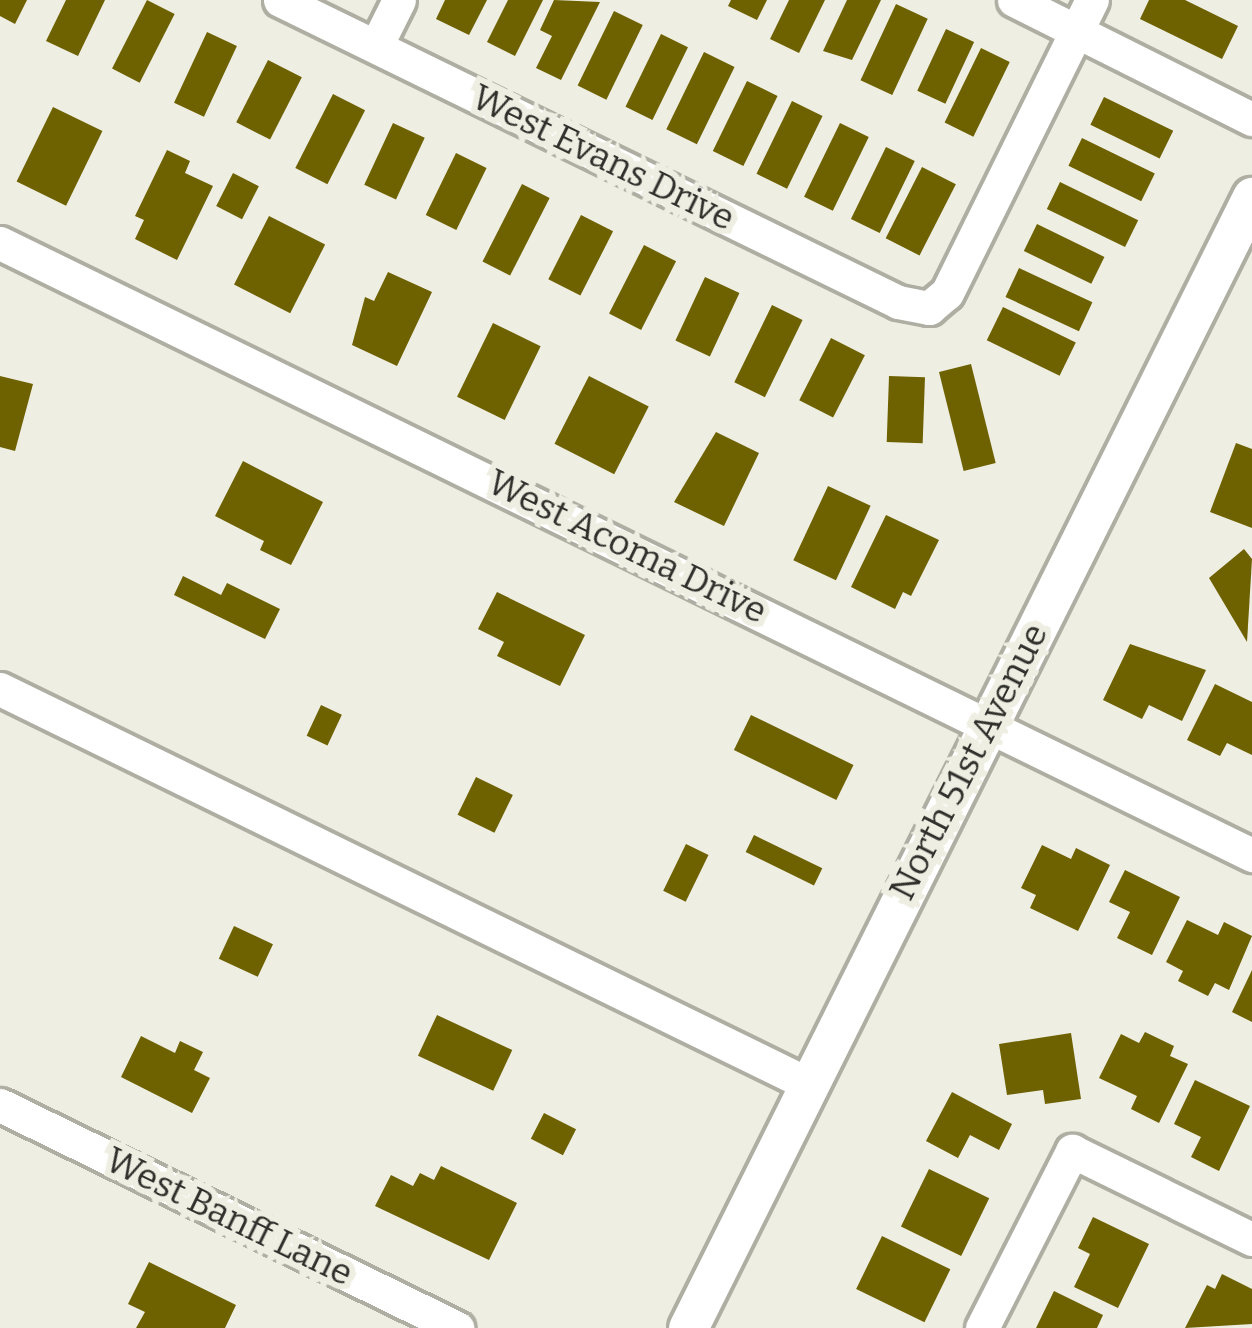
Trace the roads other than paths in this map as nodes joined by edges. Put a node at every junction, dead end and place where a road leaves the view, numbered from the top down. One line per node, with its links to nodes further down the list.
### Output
1 (280, 0): 6 (street, West Evans Drive)
2 (399, 0): 6 (street)
3 (1014, 0): 5 (street)
4 (1092, 0): 5 (street)
5 (1077, 31): 6 (street, West Evans Drive); 7 (street)
6 (376, 46)
7 (1252, 119)
8 (1252, 197): 11 (main road, North 51st Avenue)
9 (0, 243): 11 (street, West Acoma Drive)
10 (0, 688): 13 (street)
11 (988, 723): 12 (street, West Acoma Drive); 13 (main road, North 51st Avenue)
12 (1252, 855)
13 (808, 1084): 17 (main road, North 51st Avenue)
14 (0, 1105): 16 (street, West Banff Lane)
15 (1252, 1239): 18 (street)
16 (457, 1328)
17 (688, 1328)
18 (982, 1328)

